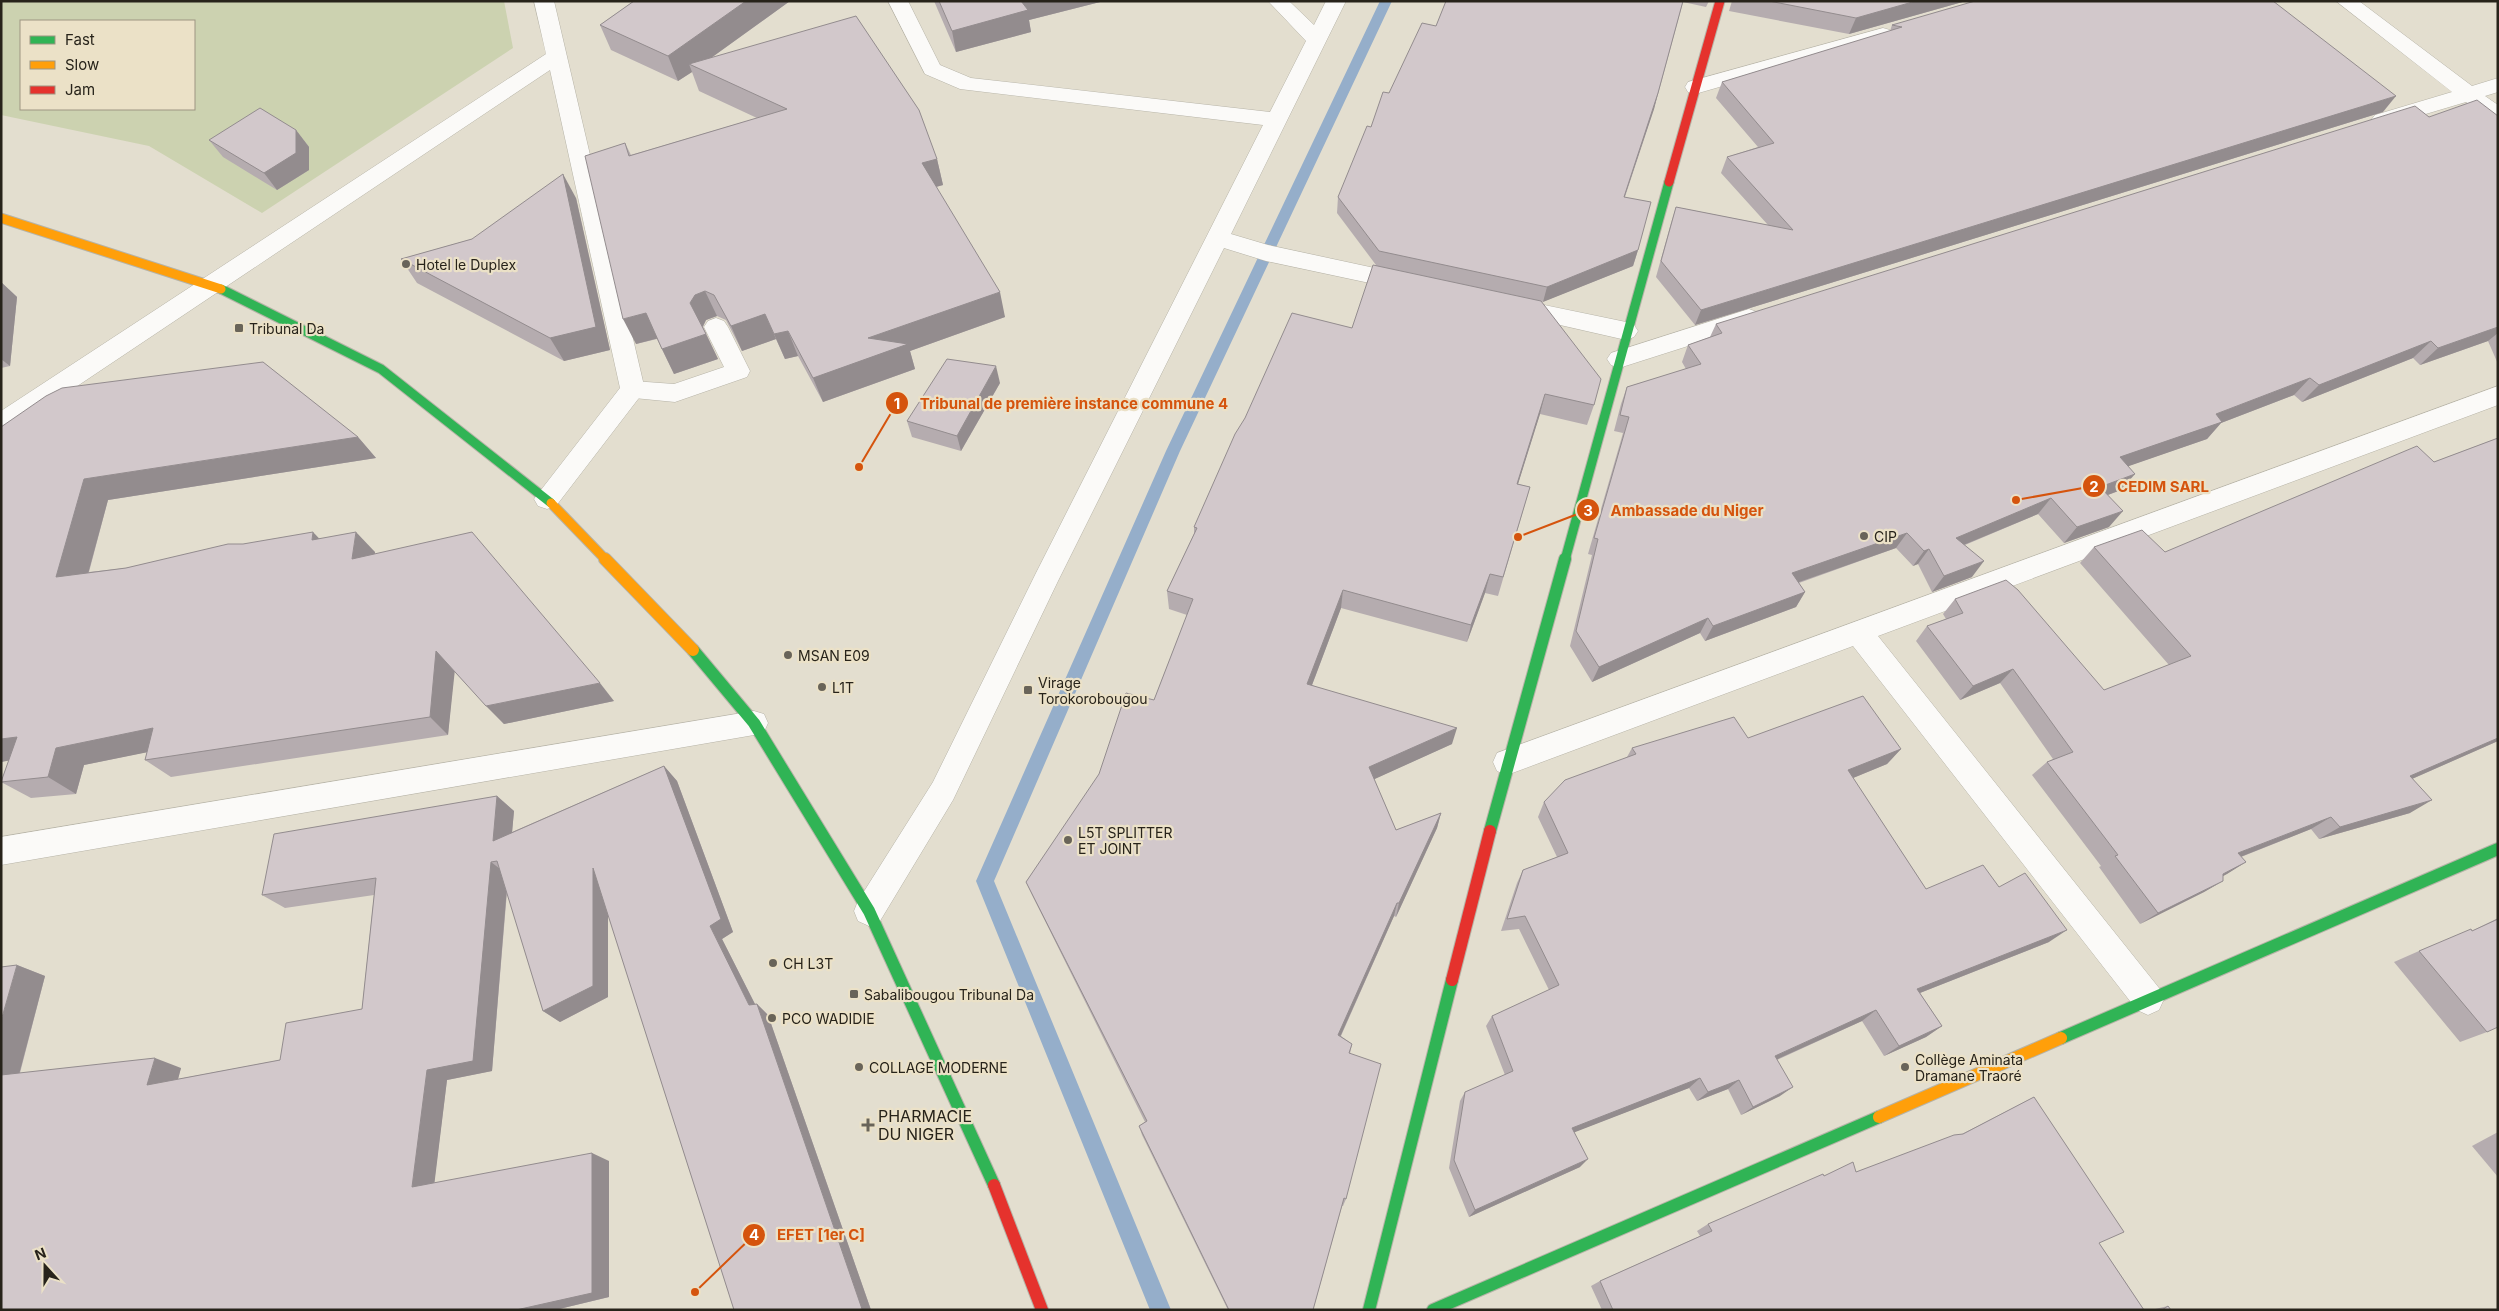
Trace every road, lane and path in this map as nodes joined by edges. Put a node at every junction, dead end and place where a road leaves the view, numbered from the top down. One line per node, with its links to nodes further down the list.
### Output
1 (544, 1): 9 (street)
2 (898, 1): 14 (street)
3 (1278, 1): 8 (street)
4 (1336, 1): 8 (street)
5 (1720, 1): 11 (street)
6 (2346, 1): 12 (street)
7 (1903, 28): 11 (street)
8 (1317, 40): 14 (street)
9 (557, 56): 18 (street); 25 (street)
10 (2498, 85): 12 (street)
11 (1695, 86): 23 (street)
12 (2468, 93): 13 (street); 15 (street)
13 (2498, 116)
14 (1277, 120): 17 (street)
15 (2363, 126)
16 (1, 218): 18 (street)
17 (1219, 238): 19 (street); 36 (street)
18 (211, 284): 27 (street); 30 (street)
19 (1431, 289)
20 (1490, 301): 23 (street)
21 (1772, 311): 24 (street)
22 (716, 328): 25 (street)
23 (1626, 330): 24 (street)
24 (1619, 359): 33 (street)
25 (633, 390): 30 (street)
26 (2498, 396): 31 (street)
27 (30, 404): 28 (street); 29 (street)
28 (1, 408)
29 (1, 424)
30 (547, 499): 32 (street)
31 (1858, 632): 33 (street); 37 (street)
32 (754, 723): 35 (street); 36 (street)
33 (1507, 762): 39 (street)
34 (2498, 849): 37 (street)
35 (1, 851)
36 (869, 911): 38 (street)
37 (2148, 999): 40 (street)
38 (1042, 1310)
39 (1369, 1310)
40 (1433, 1310)

